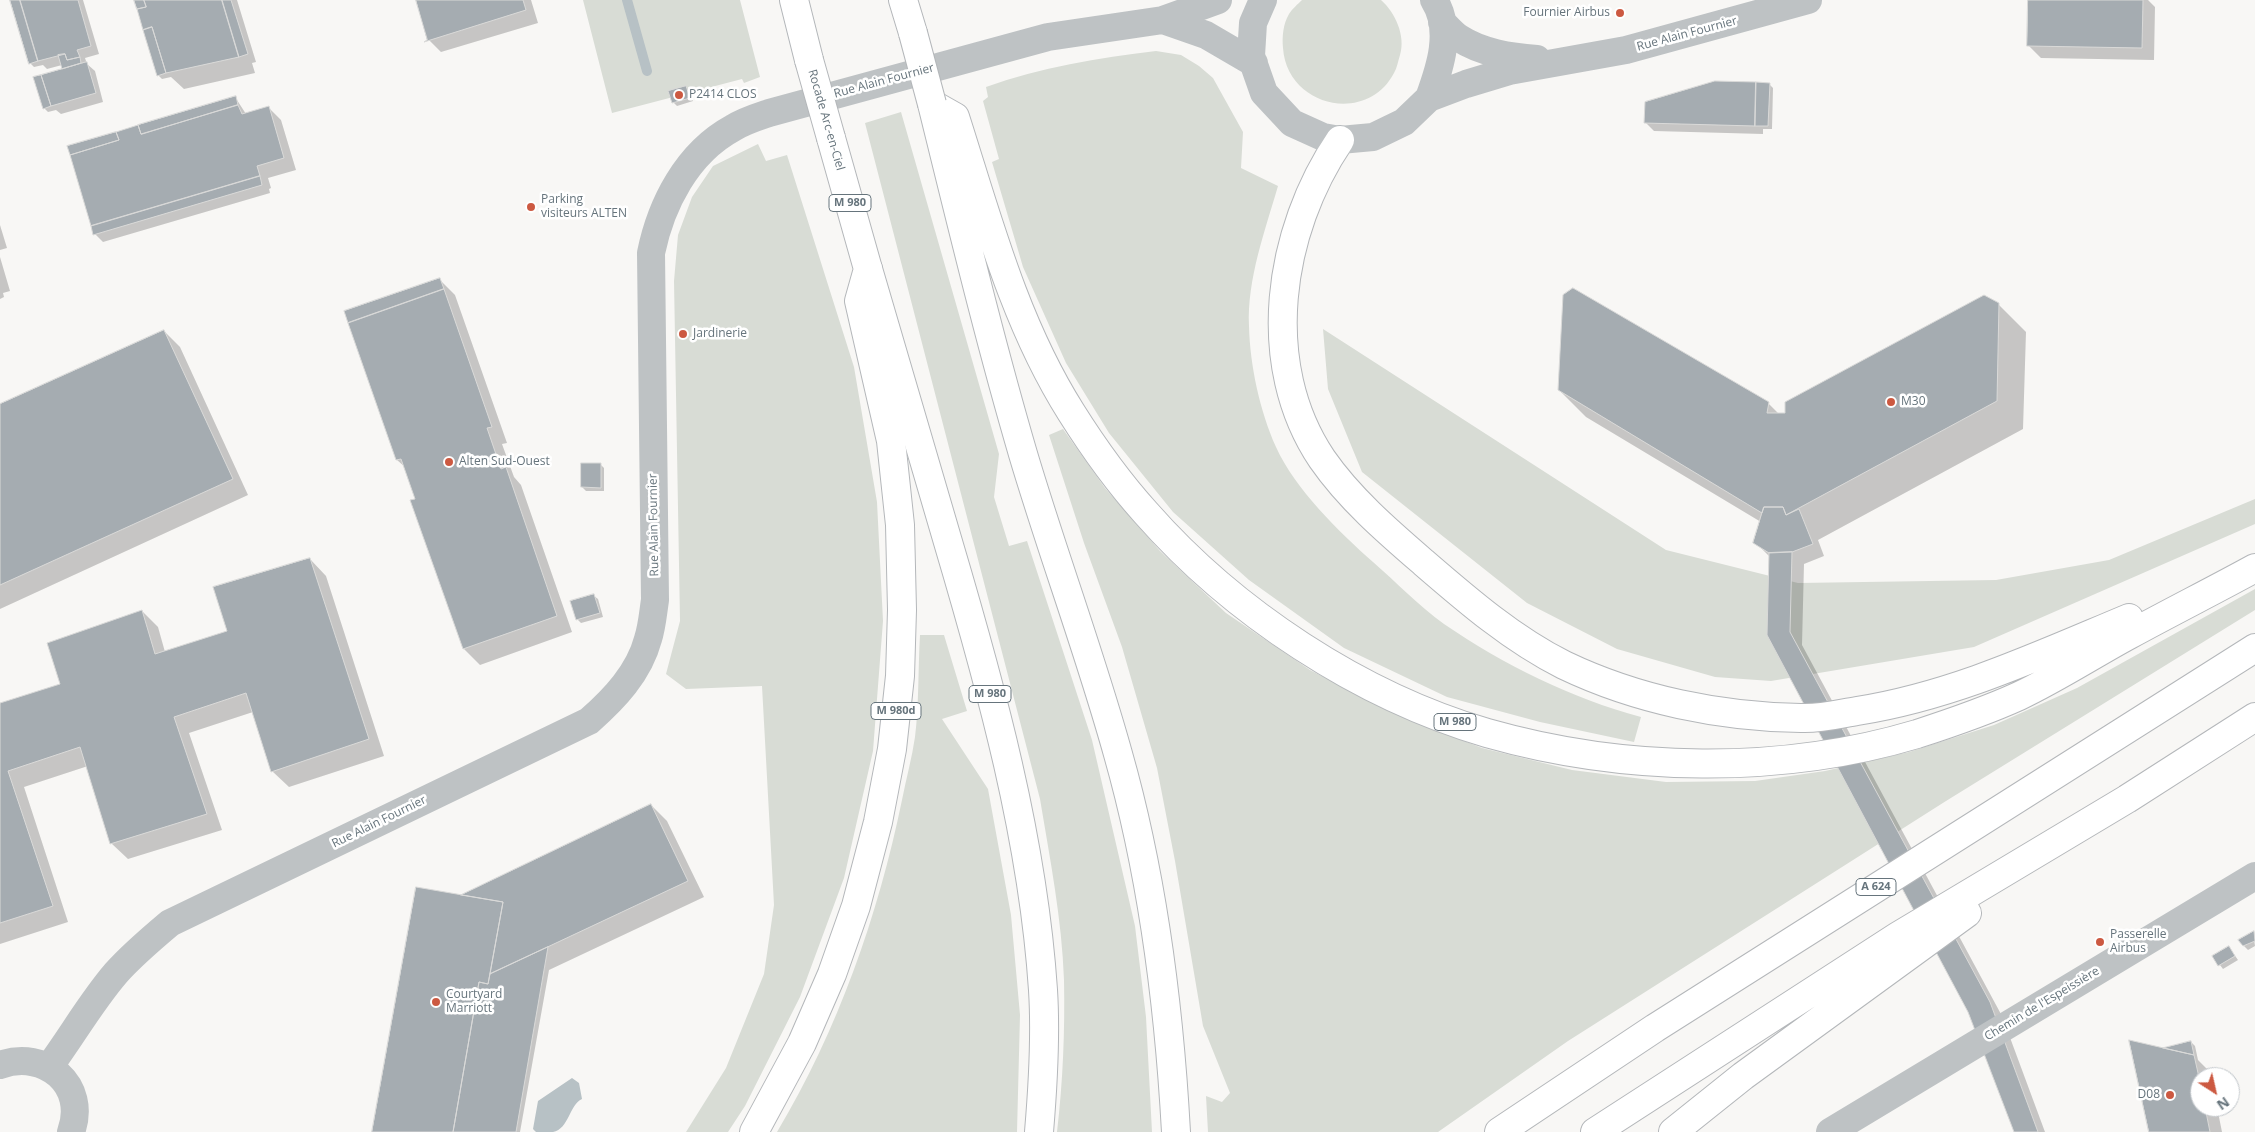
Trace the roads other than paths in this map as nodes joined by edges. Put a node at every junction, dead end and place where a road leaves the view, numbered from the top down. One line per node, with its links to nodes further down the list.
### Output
1 (794, 0): 13 (highway, Rocade Arc-en-Ciel / M 980, bridge)
2 (903, 0): 11 (highway, bridge)
3 (1218, 0): 7 (street, Rue Alain Fournier)
4 (1263, 0): 9 (street, Rue Alain Fournier)
5 (1808, 0): 8 (street, Rue Alain Fournier)
6 (1438, 11): 8 (street, Rue Alain Fournier); 10 (street, Rue Alain Fournier)
7 (1163, 20): 9 (street, Rue Alain Fournier); 20 (street, Rue Alain Fournier)
8 (1564, 61): 10 (street, Rue Alain Fournier)
9 (1254, 63): 12 (street, Rue Alain Fournier)
10 (1429, 98): 12 (street, Rue Alain Fournier)
11 (932, 104): 14 (highway, M 980); 24 (highway)
12 (1340, 140): 14 (highway)
13 (868, 269): 22 (highway, M 980d); 23 (highway, M 980)
14 (2255, 567)
15 (2255, 648): 25 (highway, A 624)
16 (2255, 717): 17 (highway)
17 (2127, 799): 26 (highway); 27 (highway)
18 (2255, 876): 28 (street, Chemin de l'Espeissière)
19 (0, 1065): 20 (street)
20 (49, 1067): 21 (street)
21 (71, 1132)
22 (754, 1132)
23 (1039, 1132)
24 (1176, 1132)
25 (1500, 1132)
26 (1594, 1132)
27 (1673, 1132)
28 (1830, 1132)

